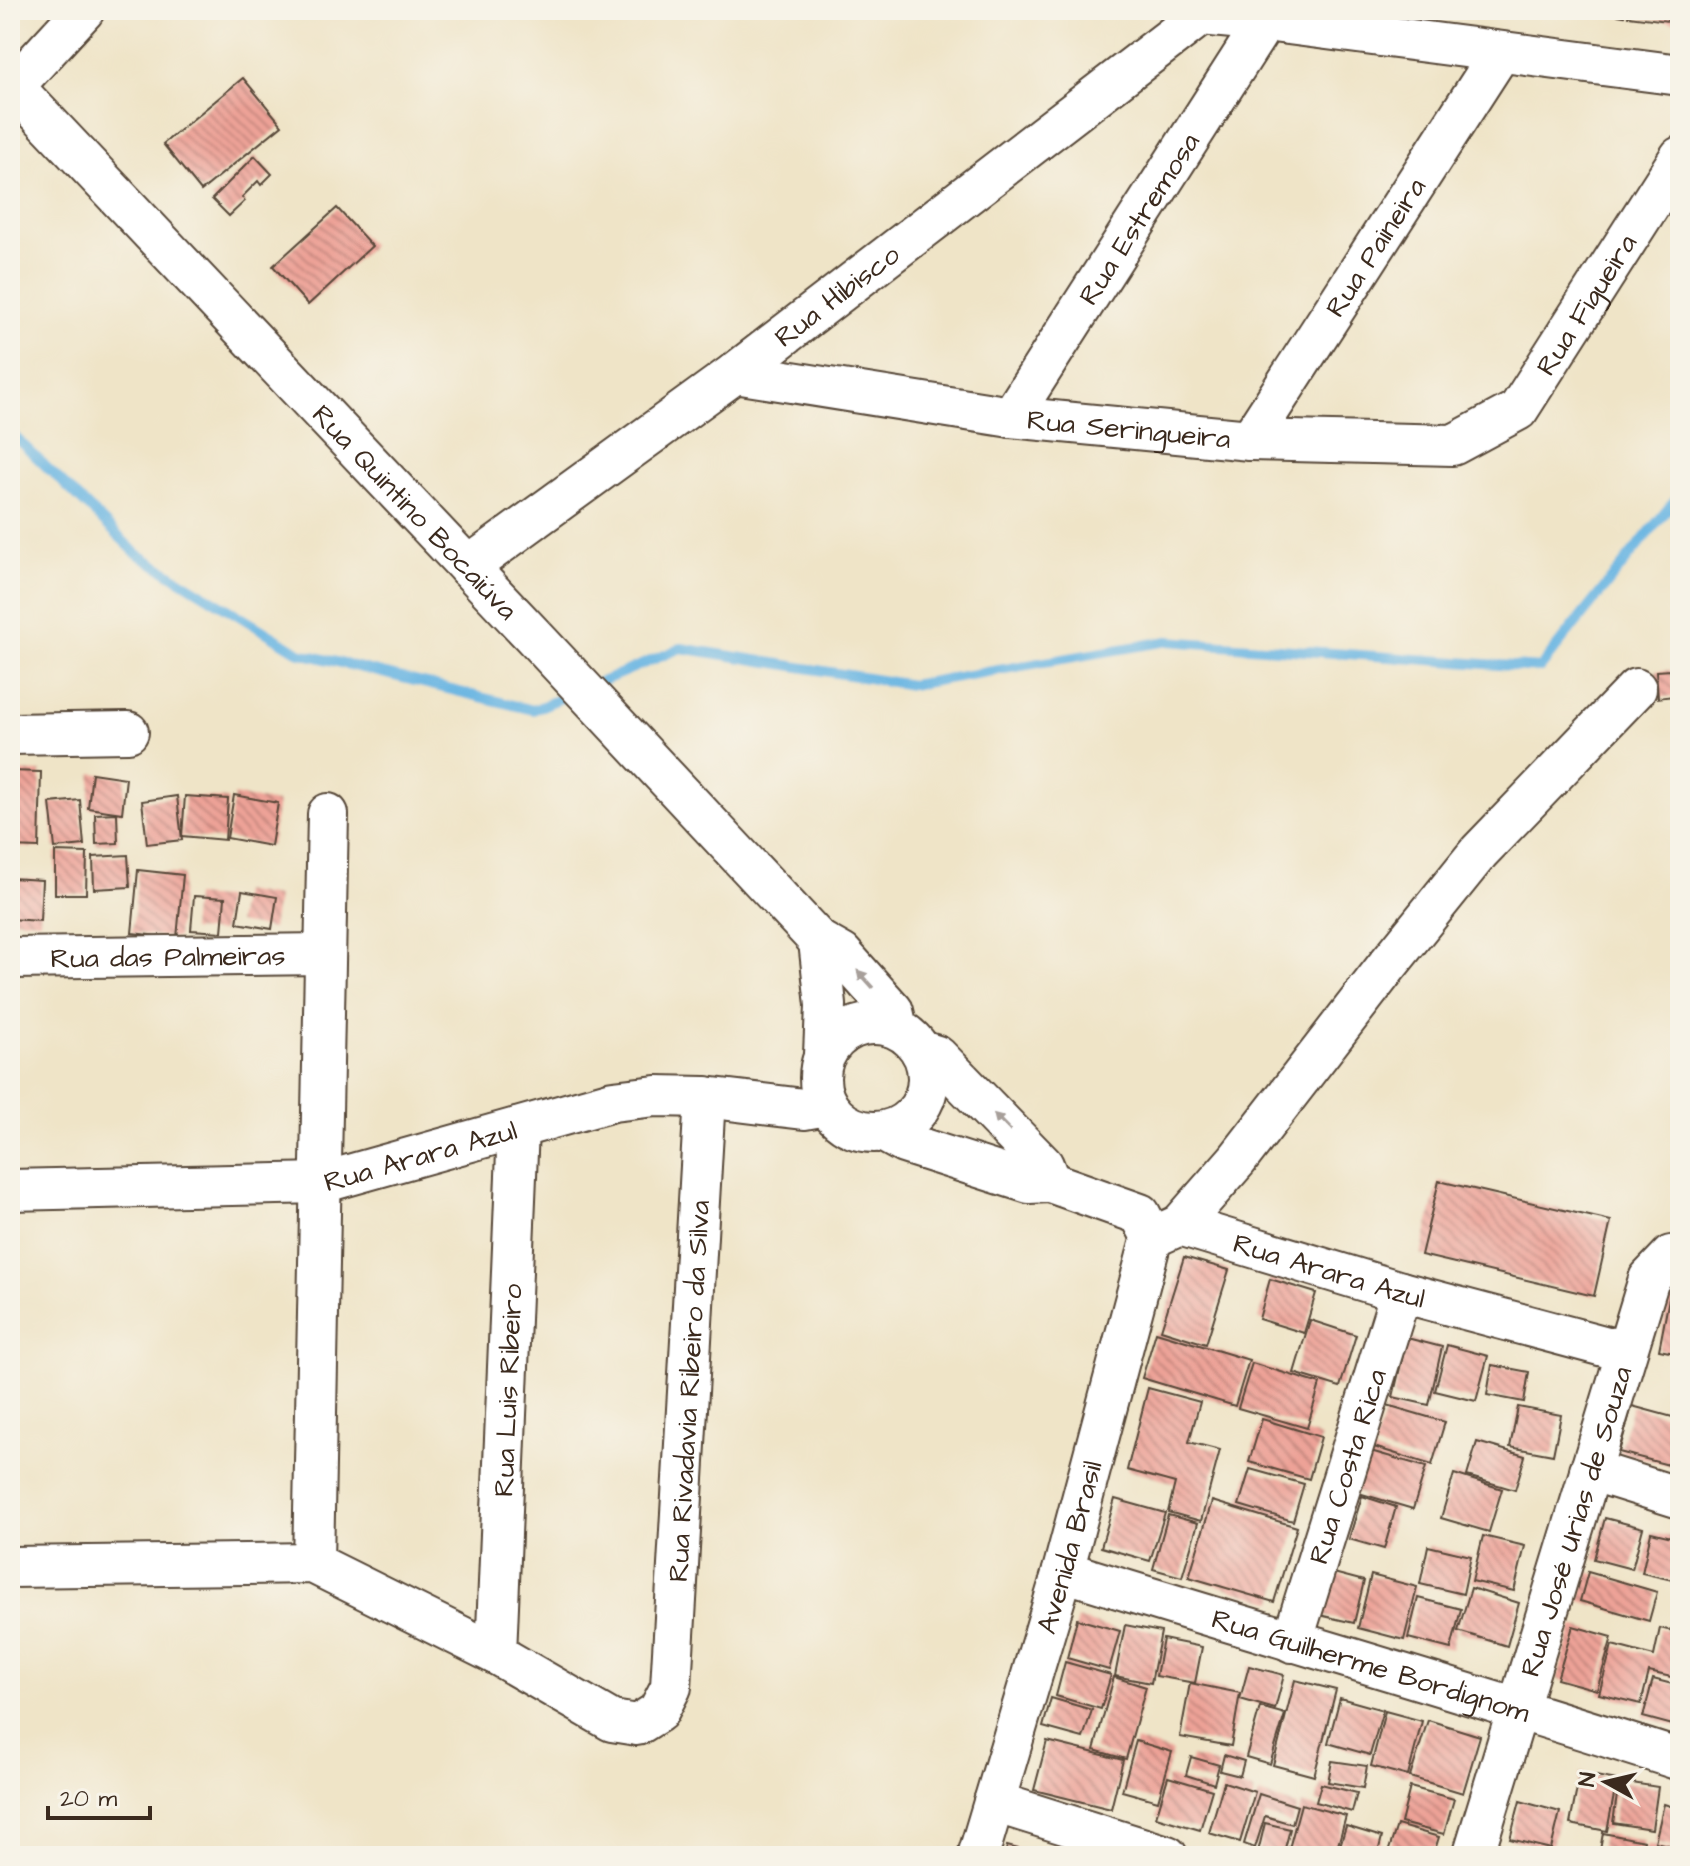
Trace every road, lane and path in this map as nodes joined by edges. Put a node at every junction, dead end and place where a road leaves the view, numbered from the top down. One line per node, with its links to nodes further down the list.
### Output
1 (84, 10): 6 (street)
2 (1203, 13): 3 (street); 8 (street, Rua Hibisco)
3 (1265, 21): 4 (street); 10 (street, Rua Estremosa)
4 (1500, 53): 5 (street); 11 (street, Rua Paineira)
5 (1680, 75)
6 (12, 85): 12 (street, Rua Quintino Bocaiúva)
7 (1680, 157): 9 (street, Rua Figueira)
8 (735, 373): 10 (street, Rua Seringueira); 12 (street, Rua Hibisco)
9 (1518, 410): 11 (street, Rua Seringueira)
10 (1011, 417): 11 (street, Rua Seringueira)
11 (1250, 440)
12 (468, 567): 17 (street, Rua Quintino Bocaiúva)
13 (1636, 689): 29 (street)
14 (128, 732): 15 (street)
15 (10, 734)
16 (328, 814): 18 (street)
17 (819, 941): 20 (street, Rua Quintino Bocaiúva, one-way to 17); 21 (street)
18 (325, 954): 19 (street, Rua das Palmeiras); 27 (street)
19 (10, 958)
20 (909, 1040): 21 (street); 25 (street); 26 (street, one-way to 20)
21 (824, 1055): 23 (street)
22 (705, 1097): 23 (street, Rua Arara Azul); 24 (street, Rua Arara Azul); 39 (street, Rua Rivadavia Ribeiro da Silva)
23 (826, 1105): 25 (street)
24 (518, 1128): 27 (street, Rua Arara Azul); 39 (street, Rua Luis Ribeiro)
25 (884, 1132): 26 (street)
26 (1050, 1182): 29 (street)
27 (321, 1183): 28 (street, Rua Arara Azul); 35 (street)
28 (10, 1190)
29 (1166, 1231): 31 (street, Rua Arara Azul); 37 (street, Avenida Brasil)
30 (1665, 1267): 32 (street, Rua José Urias de Souza)
31 (1401, 1292): 32 (street, Rua Arara Azul); 38 (street, Rua Costa Rica)
32 (1626, 1352): 33 (street, Rua José Urias de Souza)
33 (1590, 1470): 34 (street); 40 (street, Rua José Urias de Souza)
34 (1680, 1498)
35 (313, 1563): 36 (street); 39 (street)
36 (10, 1567)
37 (1063, 1571): 38 (street, Rua Guilherme Bordignom); 42 (street, Avenida Brasil)
38 (1292, 1642): 40 (street, Rua Guilherme Bordignom)
39 (496, 1654)
40 (1518, 1708): 41 (street, Rua Guilherme Bordignom); 45 (street, Rua José Urias de Souza)
41 (1680, 1760)
42 (994, 1802): 43 (street, Avenida Brasil); 44 (street)
43 (978, 1856)
44 (1167, 1856)
45 (1473, 1856)

